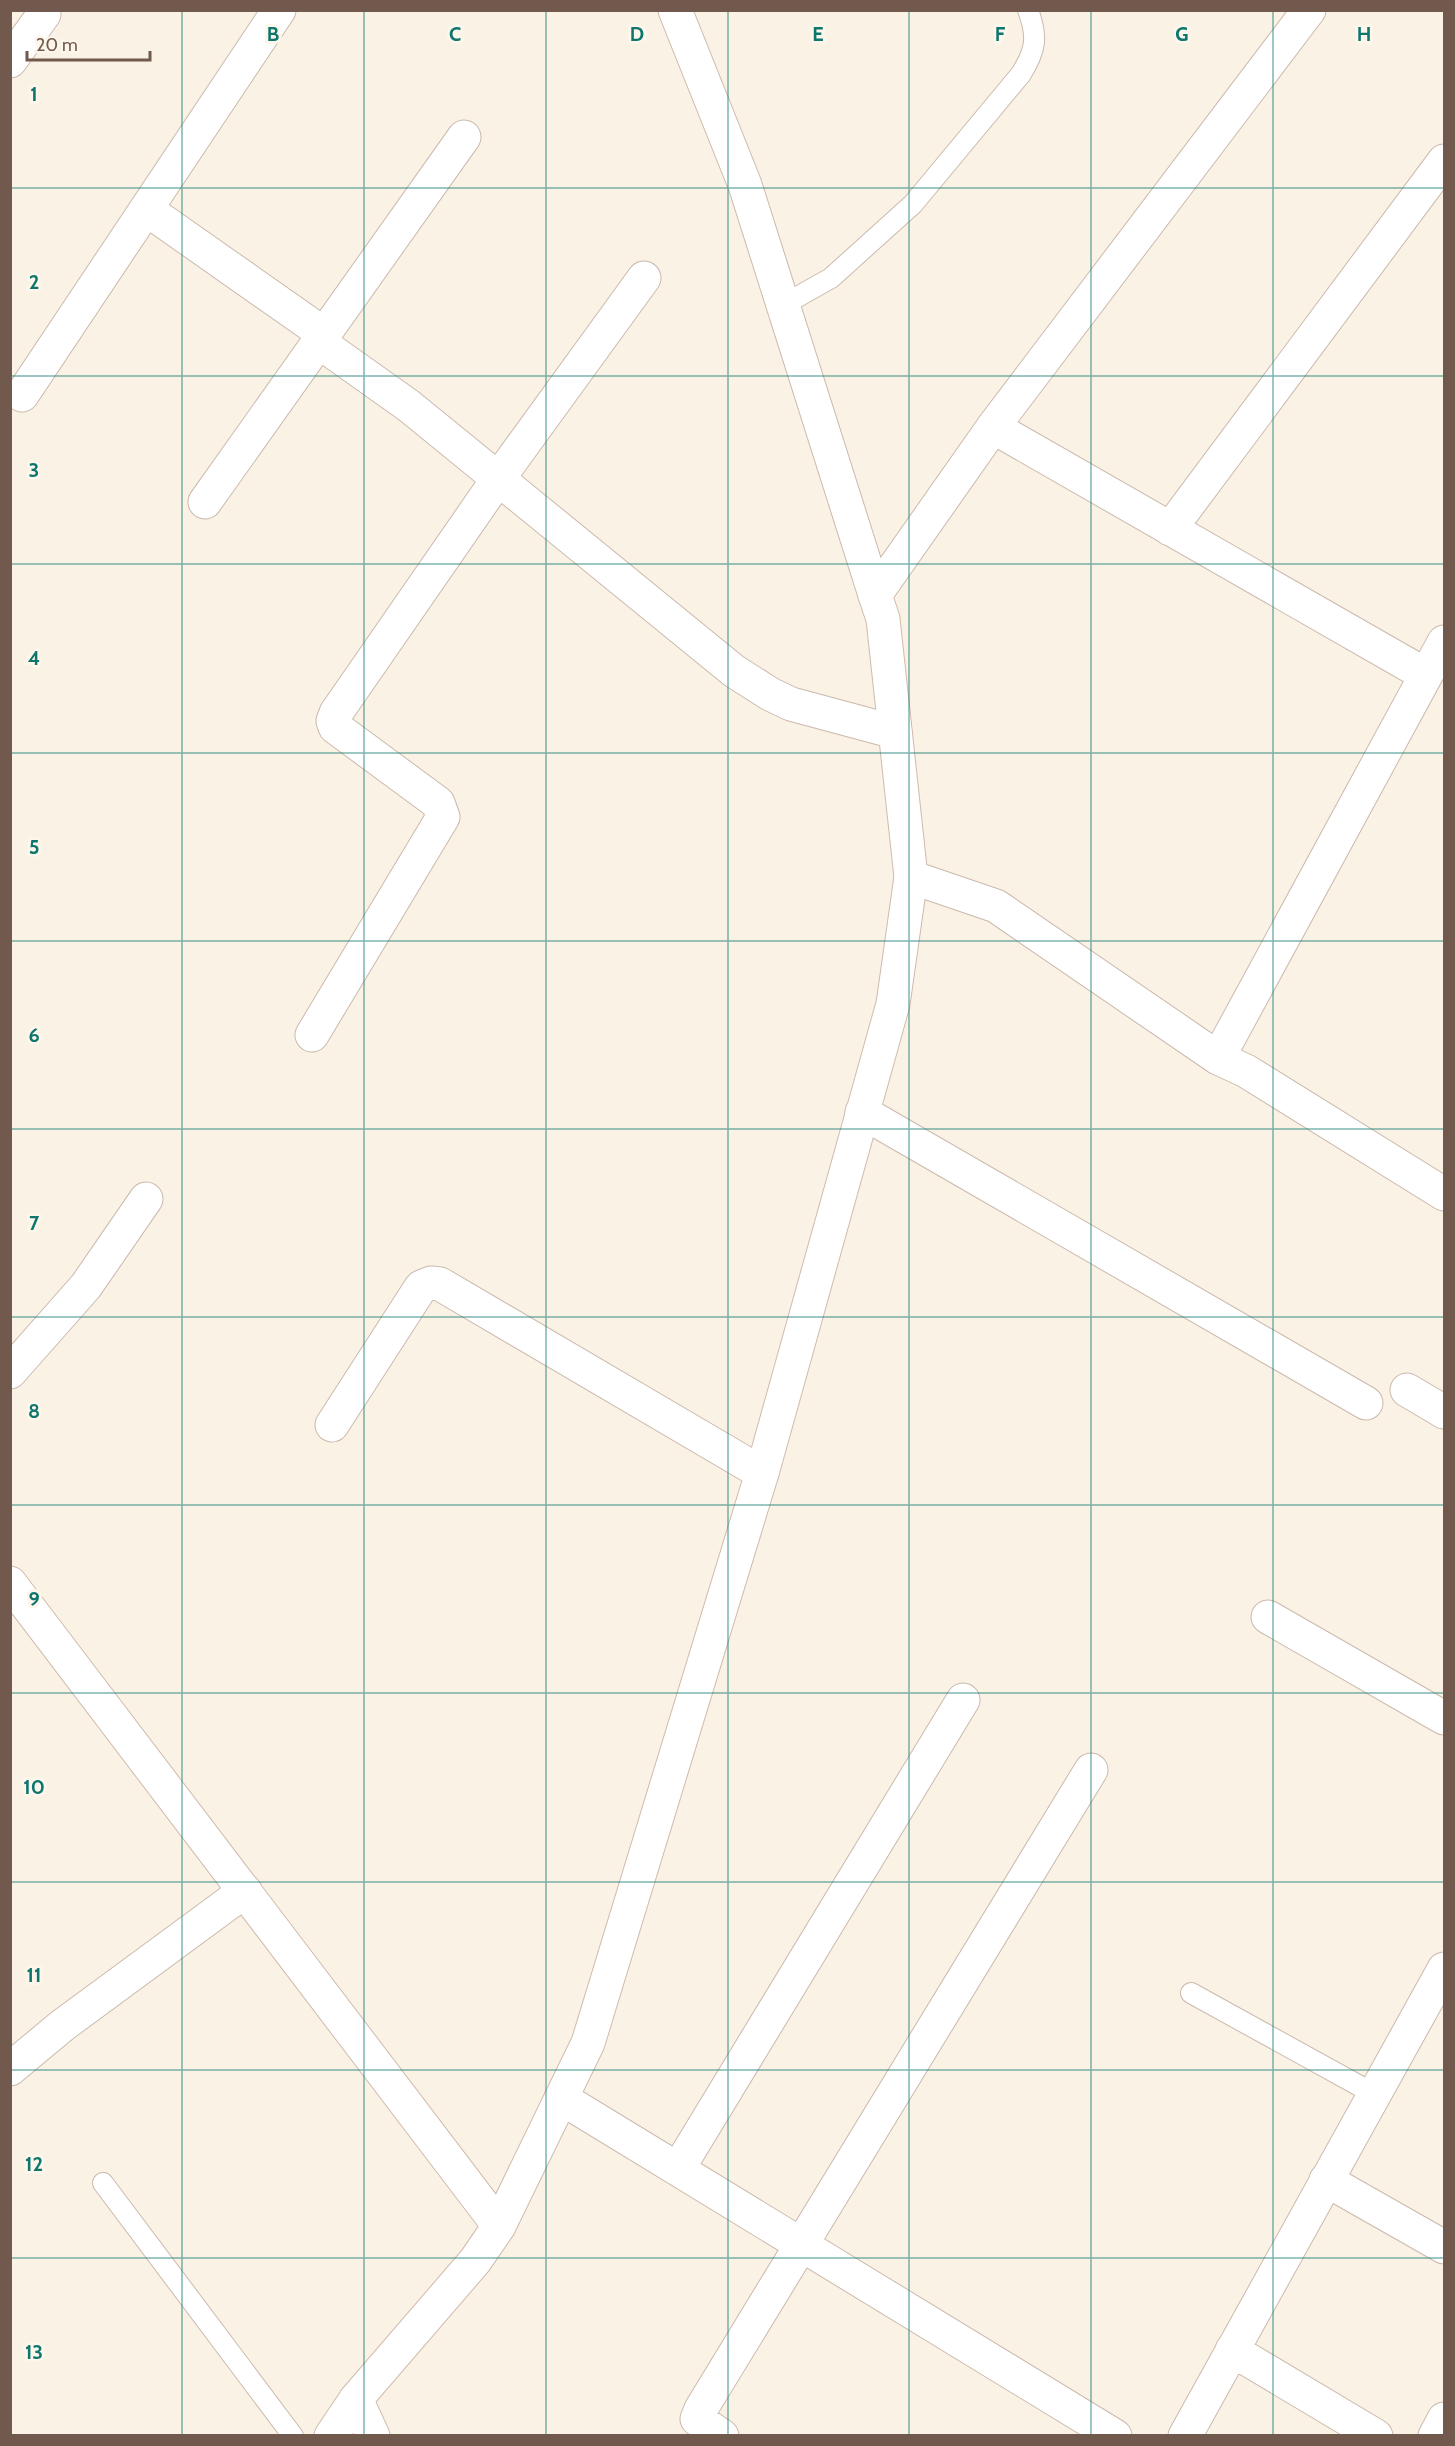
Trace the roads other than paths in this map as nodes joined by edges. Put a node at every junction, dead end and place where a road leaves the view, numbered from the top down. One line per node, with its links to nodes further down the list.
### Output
1 (279, 10): 9 (street)
2 (675, 10): 11 (street)
3 (1028, 10): 11 (lane)
4 (1309, 10): 14 (street)
5 (44, 14): 6 (street)
6 (10, 61)
7 (464, 137): 12 (street)
8 (1444, 160): 17 (street)
9 (146, 209): 12 (street); 13 (street)
10 (644, 278): 15 (street)
11 (783, 305): 18 (street)
12 (321, 338): 15 (street); 16 (street)
13 (22, 395)
14 (993, 427): 17 (street); 18 (street)
15 (498, 479): 21 (street); 23 (street)
16 (205, 502)
17 (1170, 529): 20 (street)
18 (875, 595): 21 (street)
19 (1444, 642): 20 (street)
20 (1426, 675): 24 (street)
21 (895, 732): 22 (street)
22 (911, 877): 24 (street); 25 (street)
23 (312, 1035)
24 (1218, 1058): 26 (street)
25 (862, 1112): 30 (street); 33 (street)
26 (1444, 1194)
27 (146, 1199): 28 (street)
28 (10, 1372)
29 (1407, 1390): 31 (street)
30 (1366, 1403)
31 (1444, 1412)
32 (332, 1425): 33 (street)
33 (762, 1473): 44 (street)
34 (10, 1583): 39 (street)
35 (1268, 1617): 37 (street)
36 (963, 1700): 45 (street)
37 (1444, 1718)
38 (1091, 1770): 49 (street)
39 (246, 1891): 42 (street); 48 (street)
40 (1444, 1969): 43 (street)
41 (1191, 1993): 43 (lane)
42 (10, 2069)
43 (1376, 2095): 46 (street)
44 (561, 2098): 45 (street); 48 (street)
45 (678, 2169): 49 (street)
46 (1326, 2180): 50 (street); 51 (street)
47 (103, 2182): 54 (lane)
48 (499, 2226): 52 (street)
49 (801, 2244): 57 (street); 58 (street)
50 (1444, 2247)
51 (1232, 2350): 59 (street); 60 (street)
52 (356, 2399): 55 (street); 56 (street)
53 (1444, 2419): 61 (street)
54 (293, 2436)
55 (331, 2436)
56 (373, 2436)
57 (722, 2436)
58 (1115, 2436)
59 (1185, 2436)
60 (1376, 2436)
61 (1435, 2436)

